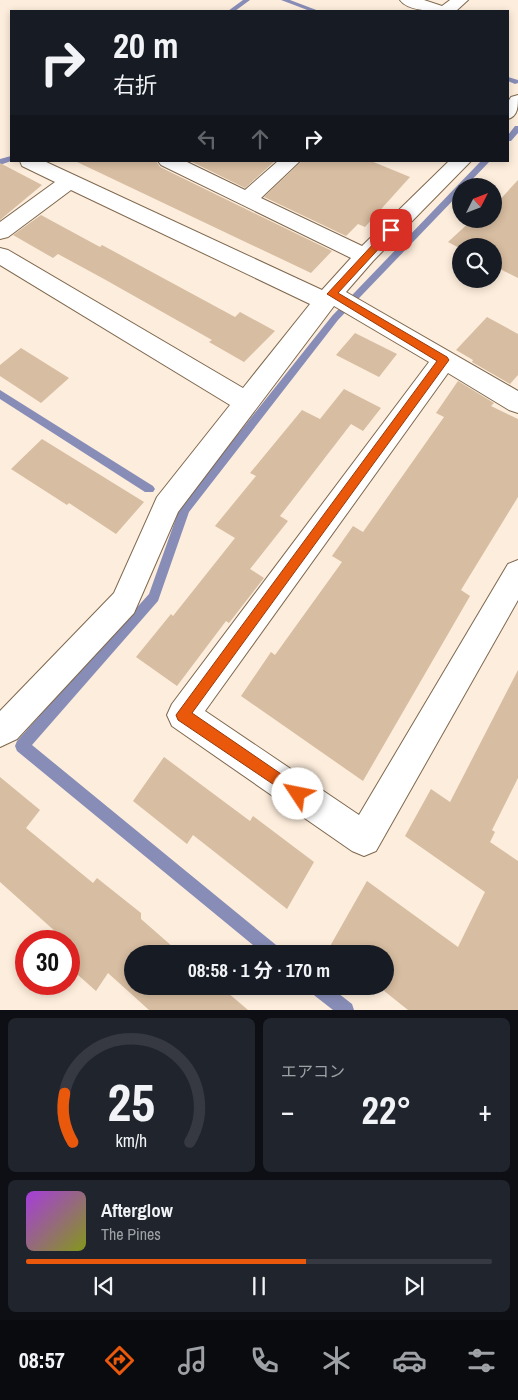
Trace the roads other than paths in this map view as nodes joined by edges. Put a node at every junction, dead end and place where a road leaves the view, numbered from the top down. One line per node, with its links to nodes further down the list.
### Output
1 (408, 0): 3 (street)
2 (460, 0): 4 (street)
3 (438, 10)
4 (447, 10)
5 (518, 101): 6 (street)
6 (509, 112)
7 (28, 162): 11 (street)
8 (170, 162): 12 (street)
9 (289, 162): 12 (street)
10 (460, 162): 15 (street)
11 (70, 181): 13 (street); 16 (street)
12 (247, 199): 15 (street)
13 (0, 232)
14 (0, 255): 18 (street)
15 (365, 256): 16 (street)
16 (328, 298): 17 (street); 18 (street)
17 (444, 360): 19 (street); 20 (street)
18 (247, 403): 21 (street)
19 (518, 403)
20 (518, 573)
21 (0, 731)

